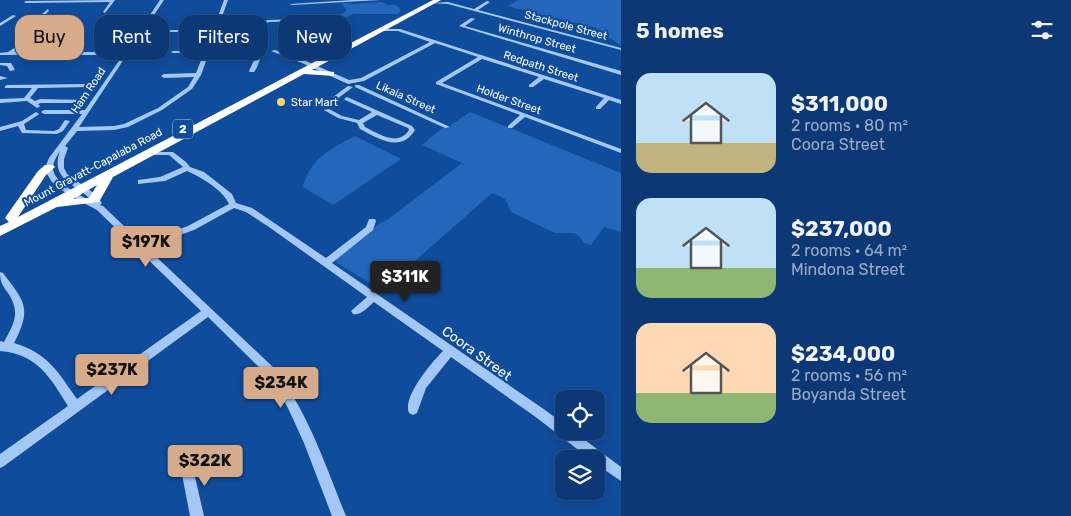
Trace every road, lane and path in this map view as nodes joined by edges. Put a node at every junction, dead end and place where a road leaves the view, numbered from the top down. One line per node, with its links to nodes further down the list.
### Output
1 (162, 0): 14 (street, Ham Road)
2 (226, 0): 15 (street)
3 (442, 0): 9 (street, Stackpole Street)
4 (113, 1): 7 (street); 13 (street)
5 (376, 1): 10 (street)
6 (434, 1): 9 (street, Stackpole Street); 19 (highway, Mount Gravatt-Capalaba Road / 2); 22 (highway, Mount Gravatt-Capalaba Road / 2)
7 (26, 2)
8 (488, 2): 11 (street)
9 (448, 3): 11 (street, Stackpole Street)
10 (292, 4)
11 (475, 10): 24 (street, Stackpole Street)
12 (49, 12): 29 (street)
13 (105, 12)
14 (151, 15)
15 (220, 15)
16 (14, 16): 18 (street)
17 (473, 19): 41 (street, Winthrop Street)
18 (0, 25)
19 (392, 25): 20 (highway, Mount Gravatt-Capalaba Road / 2); 21 (street, Redpath Street)
20 (382, 30): 21 (street, Redpath Street); 38 (highway, Mount Gravatt-Capalaba Road / 2)
21 (398, 30): 23 (street, Redpath Street)
22 (351, 42)
23 (434, 42): 30 (street, Redpath Street); 47 (street)
24 (621, 49)
25 (173, 52): 26 (street)
26 (179, 52)
27 (94, 53): 29 (street)
28 (0, 54): 29 (street)
29 (10, 54)
30 (482, 58): 46 (street, Redpath Street); 64 (street, Holder Street)
31 (121, 60): 62 (street, Ham Road)
32 (204, 60): 44 (street)
33 (257, 60): 40 (street)
34 (293, 60): 42 (highway)
35 (297, 60): 38 (street)
36 (318, 60): 38 (highway, Mount Gravatt-Capalaba Road / 2)
37 (0, 63): 39 (street)
38 (309, 67): 42 (highway, Mount Gravatt-Capalaba Road / 2); 43 (highway); 73 (highway, Mount Gravatt-Capalaba Road / 2)
39 (12, 70)
40 (252, 71)
41 (621, 73)
42 (289, 74): 81 (highway, Mount Gravatt-Capalaba Road / 2)
43 (331, 74): 47 (street, Likala Street)
44 (198, 75): 45 (street); 72 (street)
45 (164, 76)
46 (543, 77): 49 (street); 53 (street, Redpath Street)
47 (354, 83): 52 (street); 69 (street, Likala Street)
48 (87, 86): 51 (street)
49 (531, 86)
50 (8, 87): 51 (street)
51 (36, 87): 56 (street)
52 (335, 98)
53 (608, 98): 58 (street, Redpath Street); 59 (street)
54 (347, 99): 63 (street)
55 (0, 101): 56 (street)
56 (31, 101): 57 (street); 61 (street)
57 (83, 101)
58 (621, 102)
59 (598, 108)
60 (327, 110): 67 (street)
61 (40, 112): 62 (street); 68 (street)
62 (86, 112): 72 (street, Ham Road)
63 (377, 112): 67 (street); 67 (street)
64 (524, 115): 70 (street); 75 (street, Holder Street)
65 (0, 121): 71 (street)
66 (67, 121): 68 (street)
67 (360, 122)
68 (20, 124): 71 (street)
69 (447, 127)
70 (510, 127)
71 (3, 128)
72 (75, 130): 74 (street, Ham Road)
73 (169, 142): 76 (street); 77 (highway, Mount Gravatt-Capalaba Road / 2)
74 (65, 143): 78 (street, Ham Road); 81 (street, Ham Road)
75 (621, 151)
76 (170, 153): 77 (street); 79 (street, Coora Street)
77 (149, 154): 81 (highway, Mount Gravatt-Capalaba Road / 2)
78 (49, 167): 81 (street); 83 (highway)
79 (187, 168): 80 (street); 82 (street, Coora Street)
80 (141, 182)
81 (83, 195): 83 (highway, Mount Gravatt-Capalaba Road / 2); 85 (highway, Mount Gravatt-Capalaba Road); 86 (street)
82 (233, 205): 86 (street); 87 (street, Coora Street)
83 (6, 221)
84 (372, 221): 87 (street)
85 (0, 232)
86 (144, 249): 90 (street)
87 (326, 263): 89 (street, Coora Street)
88 (0, 275): 92 (street)
89 (374, 296): 91 (street); 93 (street, Coora Street)
90 (209, 311): 94 (street); 100 (street)
91 (356, 311)
92 (4, 346): 94 (street)
93 (449, 351): 95 (street); 98 (street, Coora Street)
94 (75, 406): 96 (street)
95 (413, 409)
96 (0, 462)
97 (186, 464): 99 (street)
98 (621, 475)
99 (197, 516)
100 (339, 516)

